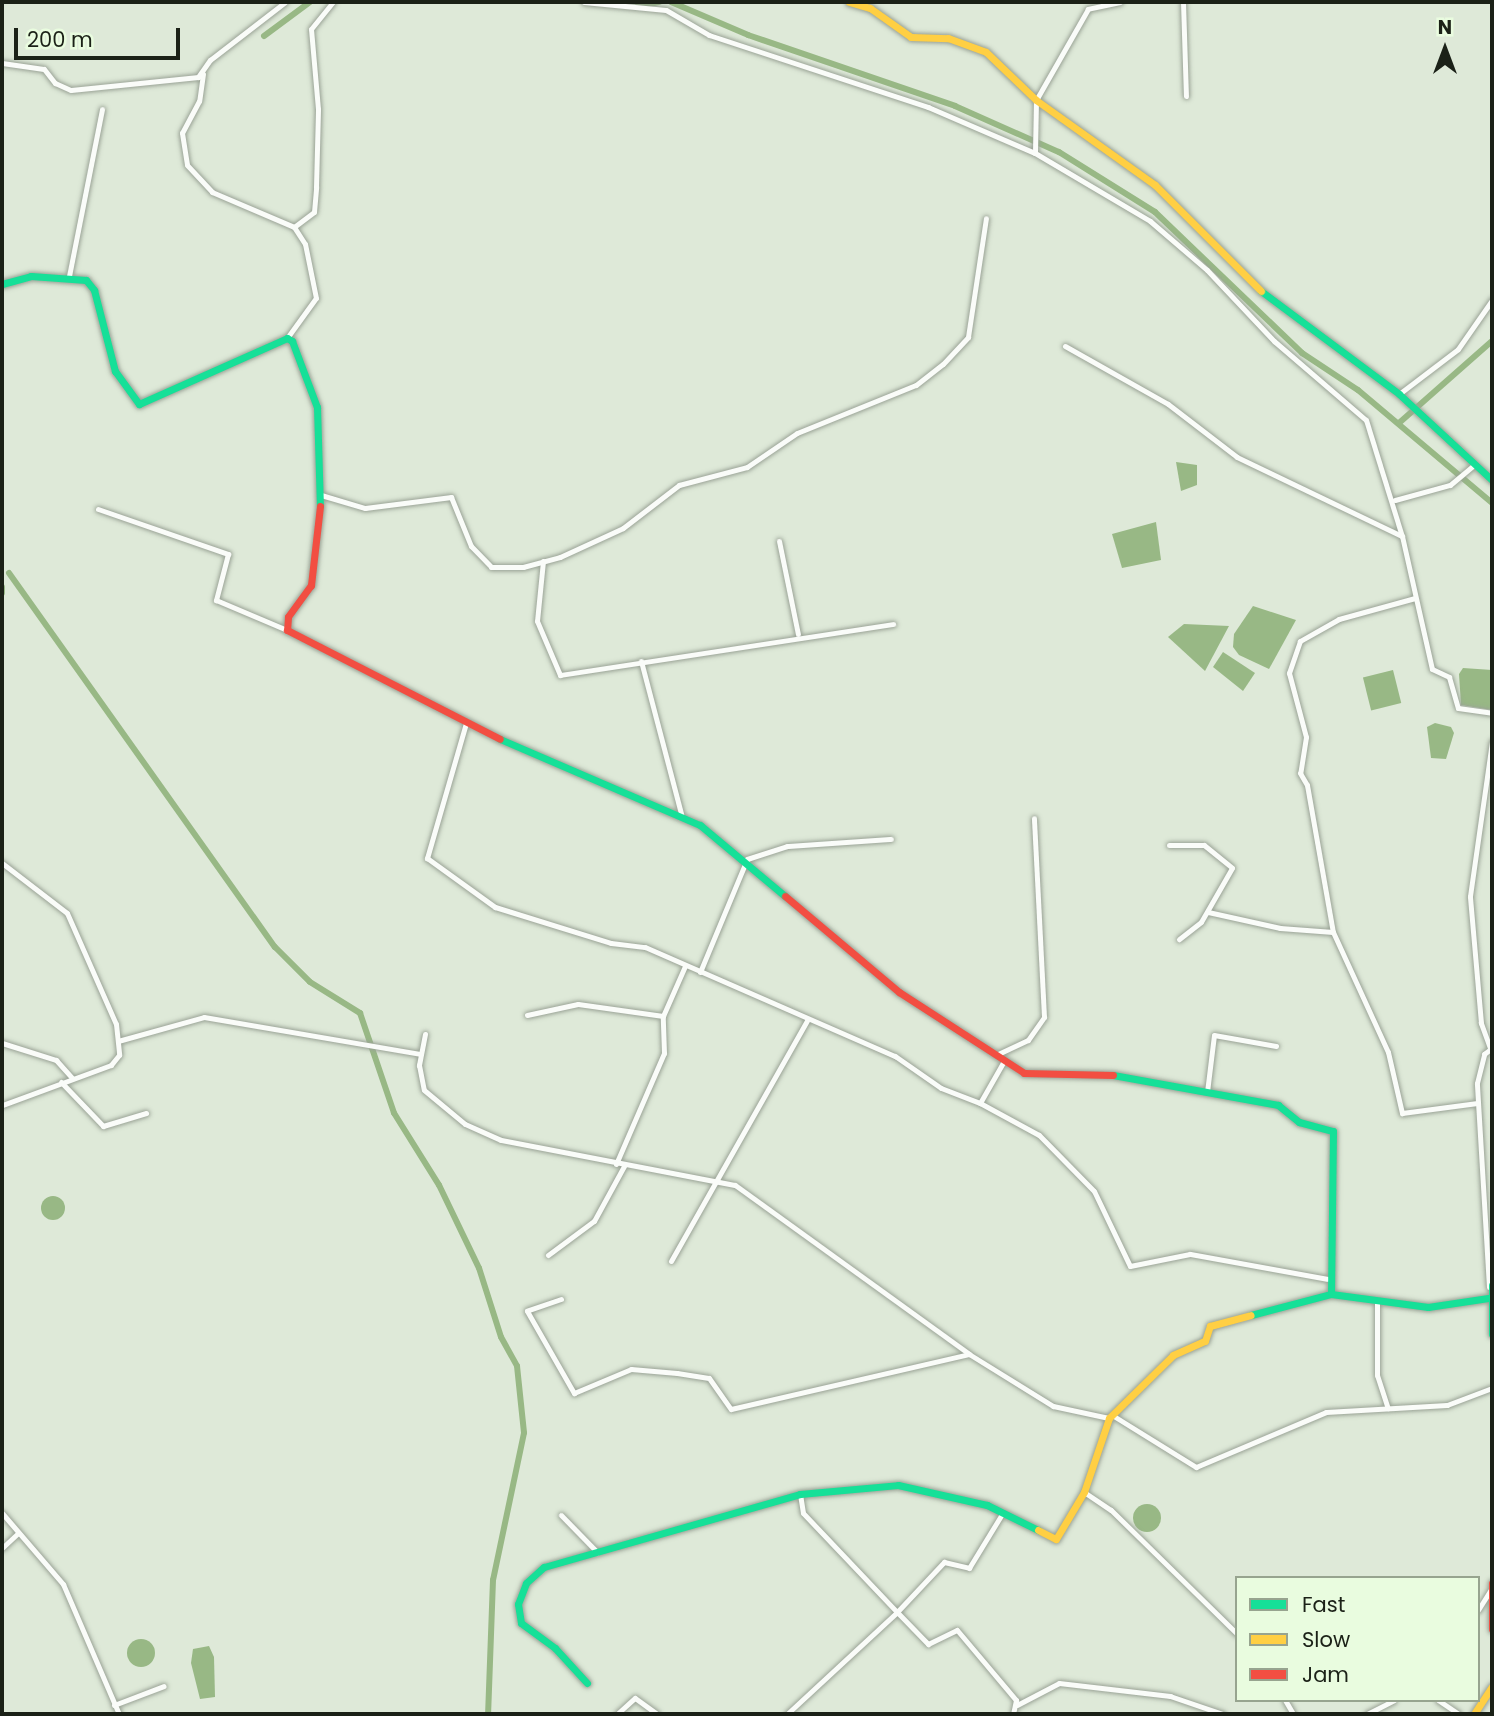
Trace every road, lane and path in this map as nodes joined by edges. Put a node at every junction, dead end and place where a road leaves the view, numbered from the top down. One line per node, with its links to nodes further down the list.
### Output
1 (285, 2): 8 (street)
2 (333, 2): 14 (street)
3 (584, 2): 12 (street)
4 (849, 2): 10 (main road)
5 (1120, 2): 10 (street)
6 (1183, 2): 9 (street)
7 (2, 63): 8 (street)
8 (203, 74): 14 (street)
9 (1186, 96)
10 (1036, 100): 12 (street); 20 (main road)
11 (102, 108): 15 (street)
12 (1035, 151): 24 (street)
13 (986, 218): 28 (street)
14 (294, 227): 18 (street)
15 (69, 276): 16 (main road); 18 (main road)
16 (2, 284)
17 (1492, 300): 20 (street)
18 (287, 338): 23 (main road)
19 (1065, 346): 26 (street)
20 (1400, 395): 21 (main road)
21 (1474, 465): 22 (main road); 24 (street)
22 (1492, 480)
23 (321, 495): 28 (street); 31 (main road)
24 (1395, 500): 26 (street)
25 (98, 509): 31 (street)
26 (1402, 536): 29 (street)
27 (779, 541): 32 (street)
28 (543, 561): 33 (street)
29 (1415, 598): 34 (street); 44 (street)
30 (893, 624): 32 (street)
31 (287, 630): 35 (main road)
32 (798, 634): 33 (street)
33 (641, 661): 37 (street)
34 (1492, 713)
35 (466, 723): 37 (main road); 46 (street)
36 (1492, 741): 55 (street)
37 (681, 814): 41 (main road)
38 (1034, 818): 57 (street)
39 (891, 839): 41 (street)
40 (1169, 845): 43 (street)
41 (747, 859): 47 (street); 57 (main road)
42 (2, 863): 52 (street)
43 (1208, 912): 44 (street); 45 (street)
44 (1333, 932): 62 (street)
45 (1179, 939)
46 (685, 967): 47 (street); 49 (street)
47 (700, 972): 50 (street)
48 (527, 1015): 49 (street)
49 (663, 1016): 66 (street)
50 (807, 1021): 63 (street); 68 (street)
51 (425, 1034): 56 (street)
52 (118, 1041): 56 (street); 59 (street)
53 (2, 1043): 59 (street)
54 (1276, 1046): 61 (street)
55 (1491, 1048): 62 (street)
56 (420, 1054): 66 (street)
57 (998, 1054): 58 (main road)
58 (1004, 1060): 61 (main road); 63 (street)
59 (72, 1078): 60 (street)
60 (61, 1082): 64 (street); 65 (street)
61 (1207, 1092): 71 (main road)
62 (1477, 1102): 72 (street)
63 (980, 1103): 71 (street)
64 (2, 1105)
65 (146, 1113)
66 (616, 1164): 67 (street)
67 (624, 1166): 68 (street); 69 (street)
68 (719, 1181): 70 (street); 78 (street)
69 (548, 1255)
70 (671, 1261)
71 (1327, 1279): 73 (main road)
72 (1491, 1286): 74 (main road)
73 (1331, 1294): 76 (main road); 81 (main road)
74 (1488, 1298): 76 (main road); 77 (main road)
75 (561, 1299): 78 (street)
76 (1377, 1302): 80 (street)
77 (1492, 1334)
78 (969, 1354): 81 (street)
79 (1492, 1388): 80 (street)
80 (1388, 1408): 81 (street)
81 (1111, 1417): 82 (main road)
82 (1084, 1492): 85 (main road); 94 (street)
83 (800, 1494): 85 (main road); 89 (main road); 92 (street)
84 (2, 1513): 87 (street)
85 (1002, 1514): 92 (street)
86 (561, 1515): 89 (street)
87 (18, 1533): 88 (street); 100 (street)
88 (2, 1548)
89 (597, 1552): 95 (main road)
90 (1492, 1586): 91 (street); 93 (main road)
91 (1480, 1607)
92 (897, 1612): 101 (street); 105 (street)
93 (1492, 1629)
94 (1235, 1632)
95 (587, 1683)
96 (164, 1686): 100 (street)
97 (1492, 1686): 110 (main road)
98 (1390, 1702): 108 (street)
99 (1440, 1702): 109 (street)
100 (114, 1705): 102 (street)
101 (1017, 1705): 106 (street); 107 (street)
102 (118, 1714)
103 (617, 1714): 104 (street)
104 (657, 1714)
105 (787, 1714)
106 (1013, 1714)
107 (1223, 1714)
108 (1367, 1714)
109 (1459, 1714)
110 (1474, 1714)

